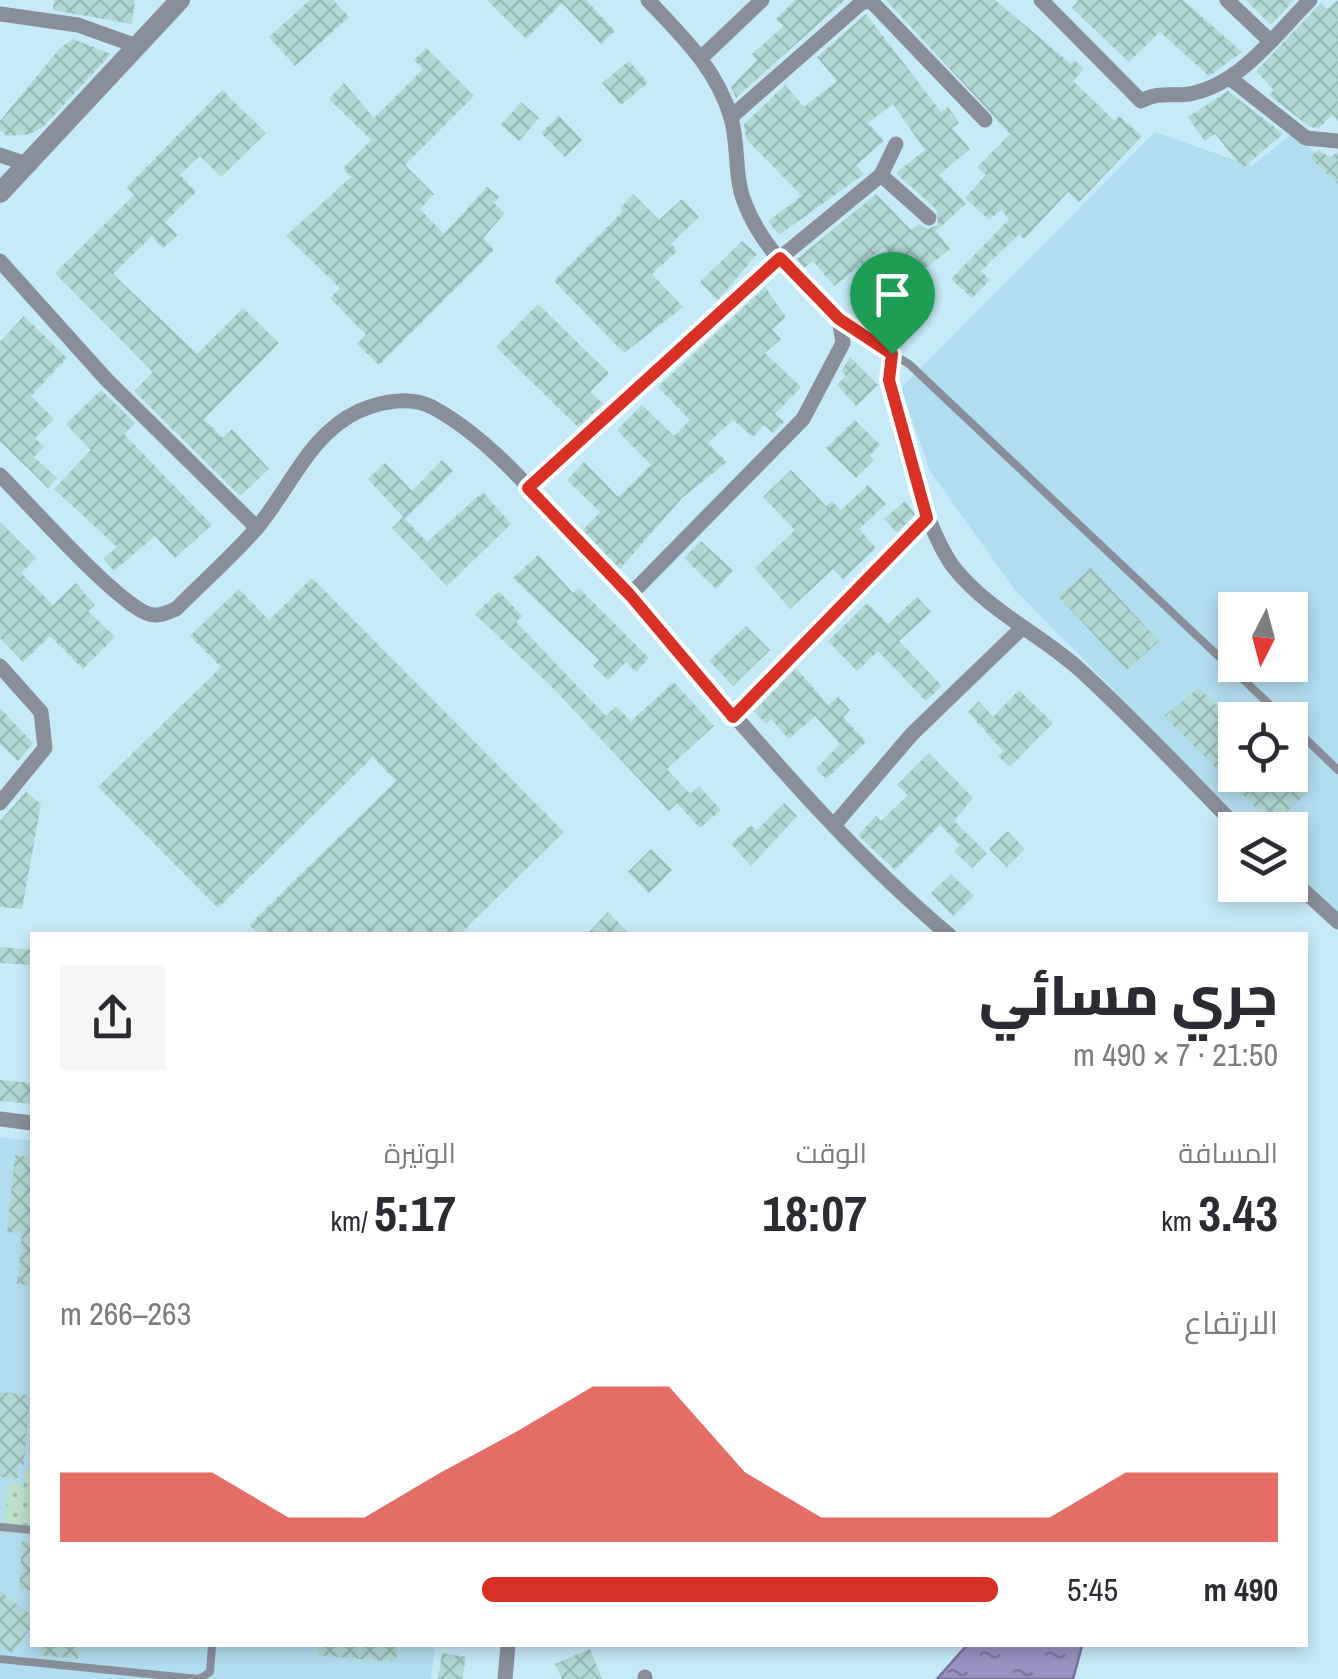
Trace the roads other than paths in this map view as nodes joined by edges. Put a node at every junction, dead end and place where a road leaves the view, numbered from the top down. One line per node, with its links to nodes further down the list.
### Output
1 (180, 0): 9 (street)
2 (648, 0): 10 (street)
3 (762, 0): 10 (street)
4 (1042, 0): 11 (street)
5 (1227, 0): 8 (street)
6 (1310, 0): 8 (street)
7 (0, 14): 9 (street)
8 (1269, 40): 11 (street)
9 (134, 45): 17 (street)
10 (702, 57): 12 (street)
11 (1231, 79): 14 (street)
12 (731, 117): 13 (street); 21 (street)
13 (984, 120)
14 (1338, 141)
15 (896, 144): 18 (street)
16 (0, 154): 17 (street)
17 (30, 166): 19 (street)
18 (881, 175): 20 (street); 21 (street)
19 (0, 193)
20 (930, 218)
21 (780, 258): 23 (street); 26 (street)
22 (0, 260): 28 (street)
23 (839, 319): 24 (street); 29 (street)
24 (892, 354): 27 (street); 32 (lane)
25 (0, 475): 28 (street)
26 (528, 488): 28 (street); 29 (street)
27 (927, 518): 30 (street); 33 (street)
28 (256, 528)
29 (630, 595): 33 (street)
30 (1022, 630): 37 (street); 38 (street)
31 (0, 666): 36 (street)
32 (1267, 702)
33 (733, 717): 38 (street)
34 (1308, 741): 35 (lane)
35 (1338, 770)
36 (0, 803)
37 (1222, 812)
38 (836, 824): 41 (street)
39 (1308, 894): 40 (street)
40 (1338, 922)
41 (945, 932)
42 (0, 1118): 43 (street)
43 (30, 1122)
44 (0, 1527): 45 (lane)
45 (30, 1530)
46 (212, 1647): 49 (lane)
47 (508, 1647): 50 (street)
48 (0, 1660): 49 (lane)
49 (199, 1679)
50 (506, 1679)

